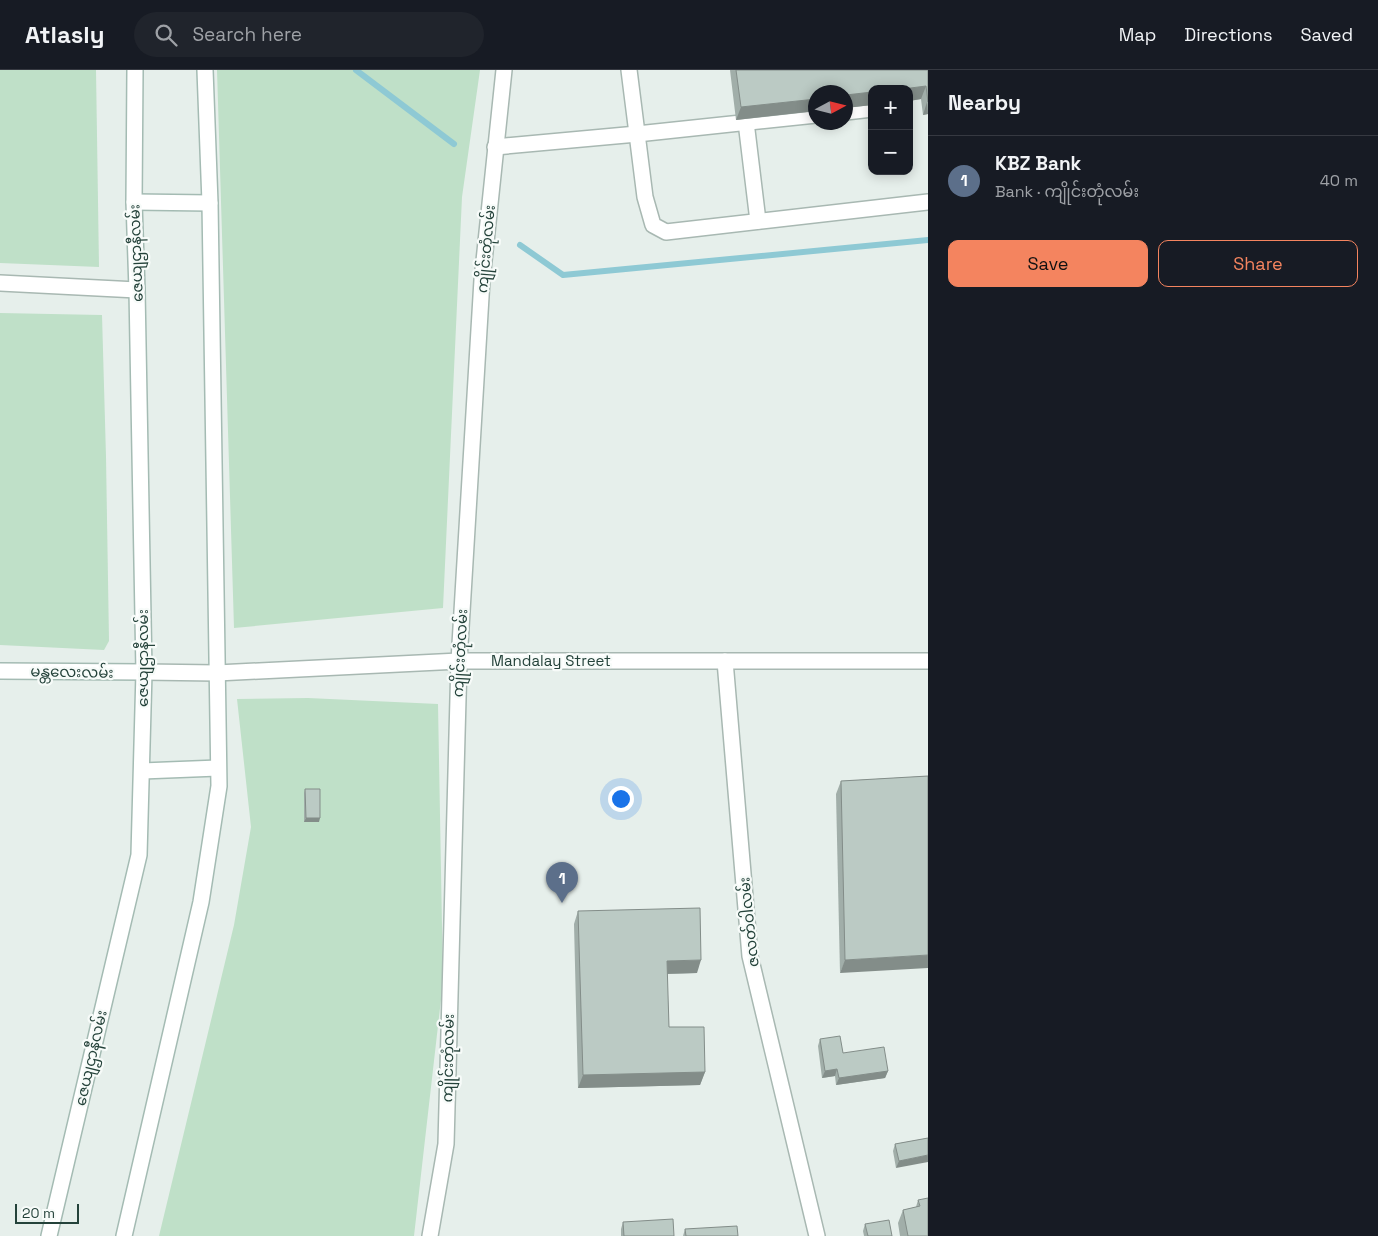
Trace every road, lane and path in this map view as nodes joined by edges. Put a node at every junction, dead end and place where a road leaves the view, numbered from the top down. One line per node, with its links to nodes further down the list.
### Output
1 (135, 70): 11 (street, ဇေယျဌာနီလမ်း)
2 (205, 70): 13 (street)
3 (504, 70): 10 (street, ကျိုင်းတုံလမ်း)
4 (629, 70): 9 (street)
5 (868, 109): 6 (street)
6 (853, 111)
7 (808, 116): 8 (street)
8 (746, 122): 9 (street); 14 (street)
9 (637, 134): 10 (street); 14 (street)
10 (495, 147): 17 (street, ကျိုင်းတုံလမ်း)
11 (134, 202): 13 (street); 16 (street, ဇေယျဌာနီလမ်း)
12 (928, 202): 14 (street)
13 (210, 203): 22 (street)
14 (758, 221)
15 (0, 283): 16 (street)
16 (137, 290): 21 (street, ဇေယျဌာနီလမ်း)
17 (459, 661): 18 (street, Mandalay Street); 22 (street, Mandalay Street); 27 (street, ကျိုင်းတုံလမ်း)
18 (725, 661): 19 (street, Mandalay Street); 28 (street, ဇလတ်ဝါလမ်း)
19 (928, 661)
20 (0, 671): 21 (street, မန္တလေးလမ်း)
21 (144, 672): 22 (street, Mandalay Street); 24 (street, ဇေယျဌာနီလမ်း)
22 (217, 673): 23 (street)
23 (218, 768): 24 (street); 26 (street)
24 (142, 771): 25 (street, ဇေယျဌာနီလမ်း)
25 (49, 1236)
26 (124, 1236)
27 (430, 1236)
28 (817, 1236)

